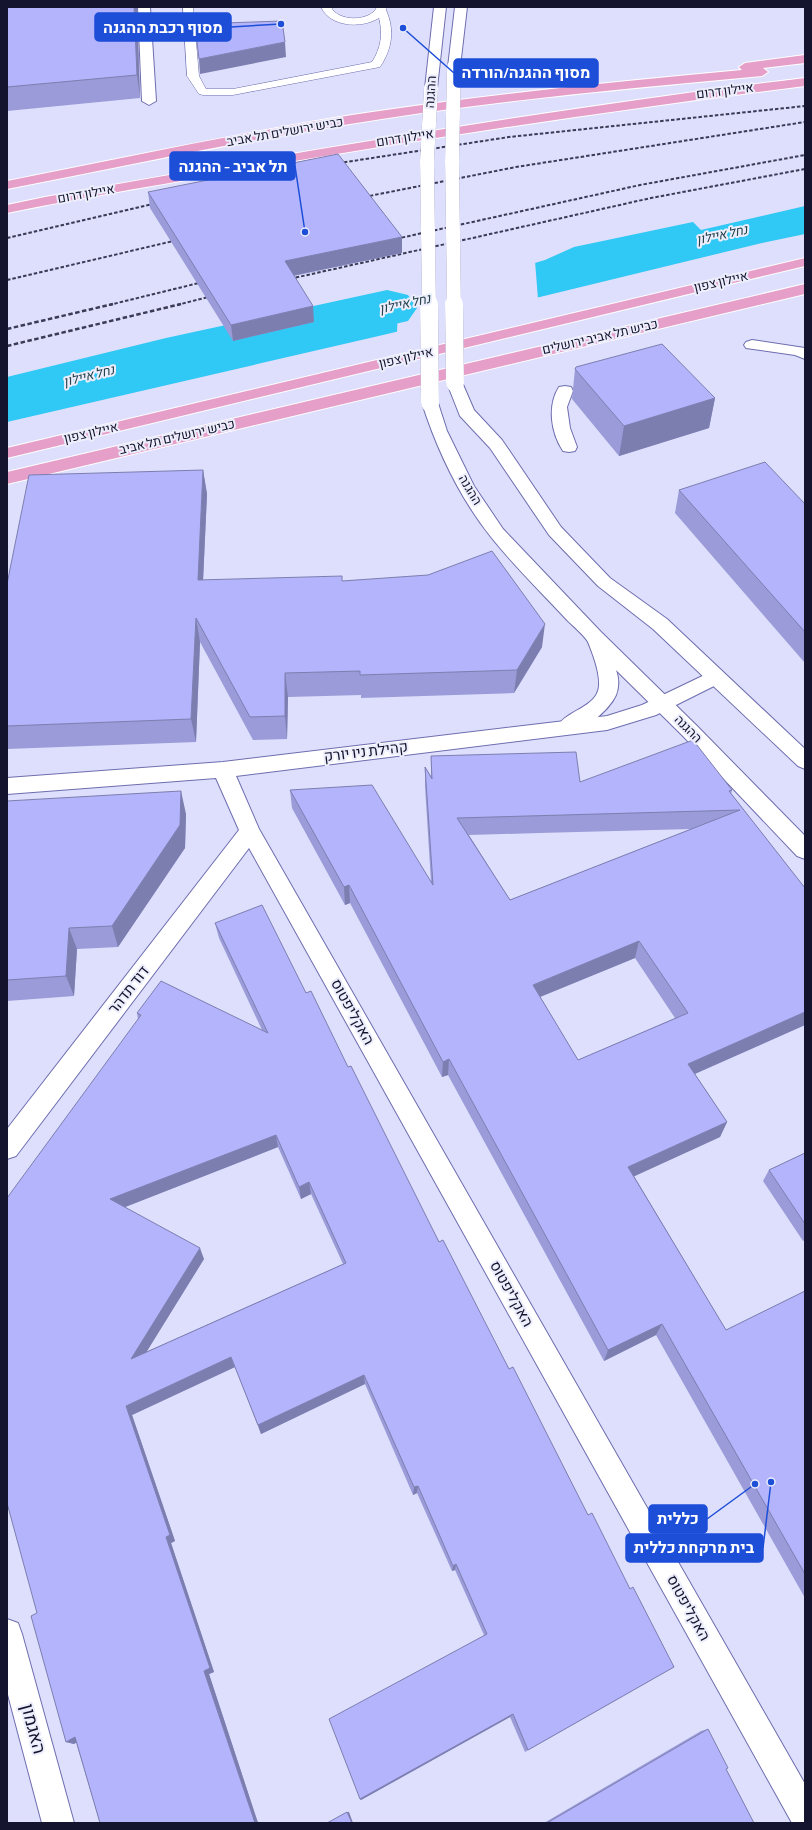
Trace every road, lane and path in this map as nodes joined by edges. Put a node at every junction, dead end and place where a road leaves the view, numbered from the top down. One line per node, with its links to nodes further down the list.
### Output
1 (144, 7): 13 (street)
2 (188, 7): 8 (lane)
3 (326, 7): 7 (lane)
4 (440, 7): 25 (street, ההגנה, bridge)
5 (461, 7): 26 (street, ההגנה, bridge)
6 (382, 9): 7 (lane); 8 (lane)
7 (364, 20): 8 (lane)
8 (387, 44)
9 (805, 59): 12 (highway)
10 (805, 68): 12 (highway)
11 (805, 82): 15 (highway, איילון דרום)
12 (621, 85): 14 (highway, כביש ירושלים תל אביב)
13 (149, 101)
14 (7, 185)
15 (7, 209)
16 (805, 262): 23 (highway, איילון צפון)
17 (805, 289): 20 (highway, כביש תל אביב ירושלים)
18 (752, 345): 19 (street)
19 (805, 354)
20 (395, 386): 24 (highway, כביש ירושלים תל אביב)
21 (565, 391): 22 (street)
22 (569, 448)
23 (7, 452)
24 (7, 478)
25 (594, 637): 27 (street, ההגנה); 28 (street)
26 (715, 677): 27 (street, קהילת ניו יורק); 29 (street, ההגנה)
27 (663, 704): 28 (street, קהילת ניו יורק); 33 (street, ההגנה)
28 (567, 727): 30 (street, קהילת ניו יורק)
29 (805, 761)
30 (223, 770): 31 (street, קהילת ניו יורק); 32 (street, האקליפטוס)
31 (7, 786)
32 (250, 831): 34 (street, דוד תדהר); 36 (street, האקליפטוס)
33 (805, 850)
34 (7, 1148)
35 (7, 1634): 37 (street, האגמון)
36 (805, 1815)
37 (58, 1823)

